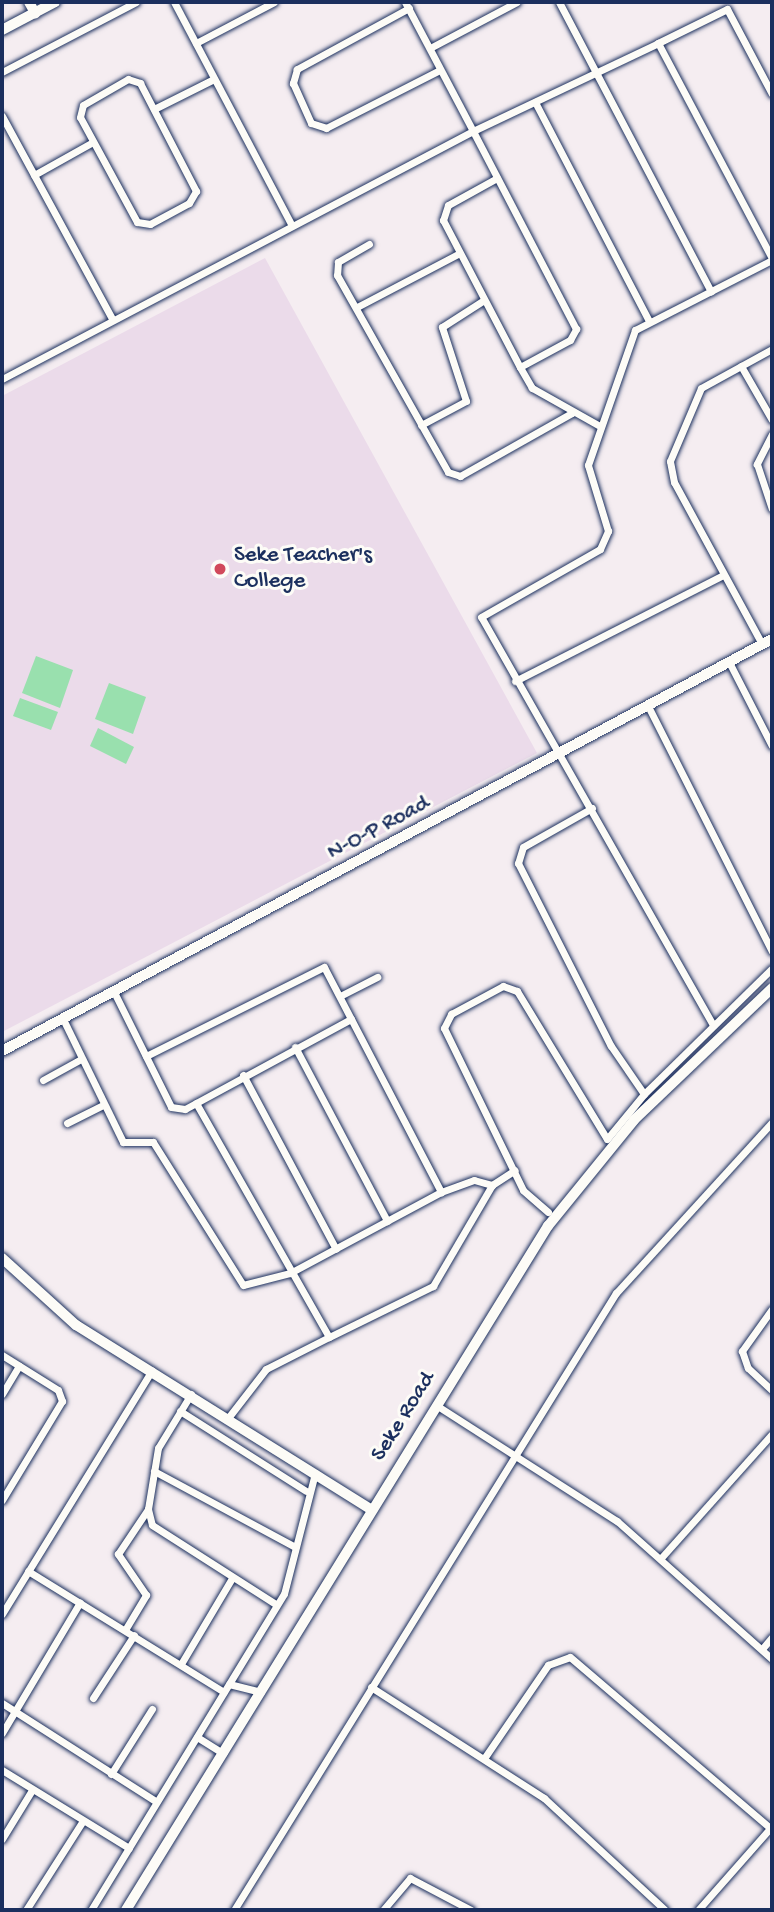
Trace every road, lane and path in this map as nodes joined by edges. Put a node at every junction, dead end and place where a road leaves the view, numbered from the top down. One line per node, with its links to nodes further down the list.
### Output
1 (30, 2): 9 (street)
2 (55, 2): 9 (street)
3 (136, 2): 16 (street)
4 (174, 2): 11 (street)
5 (274, 2): 11 (street)
6 (517, 2): 13 (street)
7 (559, 2): 15 (street)
8 (407, 5): 13 (street); 14 (street)
9 (35, 12): 10 (street)
10 (2, 30)
11 (196, 43): 17 (street)
12 (658, 43): 15 (street); 18 (street); 29 (street)
13 (430, 48): 14 (street)
14 (440, 70): 22 (street)
15 (597, 71): 19 (street); 30 (street)
16 (2, 72)
17 (214, 79): 20 (street); 26 (street)
18 (772, 94)
19 (535, 102): 22 (street); 34 (street)
20 (154, 109): 23 (street); 23 (street)
21 (2, 116): 24 (street)
22 (473, 131): 25 (street); 26 (street)
23 (91, 143): 24 (street)
24 (34, 175): 33 (street)
25 (497, 178): 28 (street); 37 (street)
26 (291, 224): 33 (street)
27 (369, 244): 32 (street)
28 (458, 254): 31 (street); 32 (street)
29 (772, 259): 30 (street)
30 (711, 290): 34 (street)
31 (484, 300): 37 (street); 41 (street)
32 (357, 307): 41 (street)
33 (112, 319): 38 (street)
34 (649, 321): 42 (street)
35 (772, 349): 36 (street)
36 (741, 366): 40 (street); 45 (street)
37 (520, 368): 39 (street)
38 (2, 379)
39 (572, 413): 41 (street); 42 (street)
40 (772, 420)
41 (421, 425)
42 (598, 425): 48 (street)
43 (772, 434): 44 (street)
44 (772, 509)
45 (721, 576): 46 (street); 48 (street)
46 (767, 641): 47 (street, N-O-P Road)
47 (729, 662): 49 (street, N-O-P Road); 50 (street)
48 (515, 681): 51 (street)
49 (648, 706): 51 (street, N-O-P Road); 53 (street)
50 (772, 746)
51 (557, 754): 52 (street); 57 (street, N-O-P Road)
52 (592, 807): 61 (street); 68 (street)
53 (772, 951)
54 (772, 968): 61 (street)
55 (376, 977): 58 (street)
56 (772, 988): 89 (main road, Seke Road)
57 (114, 992): 59 (street, N-O-P Road); 64 (street)
58 (340, 996): 60 (street); 64 (street)
59 (63, 1019): 63 (street, N-O-P Road); 65 (street)
60 (352, 1019): 62 (street); 75 (street)
61 (713, 1025): 68 (street)
62 (295, 1047): 66 (street); 77 (street)
63 (2, 1051)
64 (146, 1056): 69 (street)
65 (81, 1059): 67 (street); 70 (street)
66 (243, 1075): 69 (street); 78 (street)
67 (43, 1080)
68 (644, 1094): 73 (street)
69 (196, 1103): 80 (street)
70 (103, 1105): 72 (street); 80 (street)
71 (772, 1122): 93 (street)
72 (67, 1123)
73 (515, 1170): 74 (street); 76 (street)
74 (492, 1185): 75 (street); 82 (street)
75 (441, 1192): 77 (street)
76 (548, 1212)
77 (387, 1221): 78 (street)
78 (335, 1249): 80 (street)
79 (2, 1258): 85 (street)
80 (290, 1273): 82 (street)
81 (772, 1309): 86 (street)
82 (329, 1338): 91 (street)
83 (2, 1355): 84 (street)
84 (19, 1366): 87 (street); 97 (street)
85 (152, 1370): 88 (street); 102 (street)
86 (772, 1390)
87 (2, 1394)
88 (191, 1394): 90 (street); 91 (street)
89 (436, 1405): 93 (street); 99 (main road, Seke Road)
90 (180, 1411): 94 (street); 96 (street)
91 (228, 1418): 95 (street)
92 (772, 1434): 101 (street)
93 (514, 1454): 101 (street); 114 (street)
94 (154, 1471): 98 (street); 100 (street)
95 (315, 1473): 96 (street); 99 (street)
96 (306, 1491): 100 (street)
97 (2, 1500)
98 (148, 1509): 103 (street); 107 (street)
99 (372, 1509): 116 (main road, Seke Road)
100 (293, 1546): 105 (street)
101 (661, 1558): 110 (street)
102 (28, 1571): 104 (street); 106 (street)
103 (232, 1578): 105 (street); 112 (street)
104 (80, 1602): 107 (street); 120 (street)
105 (277, 1605): 113 (street)
106 (2, 1614)
107 (125, 1630): 108 (street)
108 (134, 1635): 112 (street); 117 (street)
109 (772, 1637): 110 (street)
110 (761, 1649): 111 (street)
111 (772, 1659)
112 (181, 1664): 115 (street)
113 (229, 1684): 115 (street); 116 (street)
114 (371, 1687): 124 (street); 136 (street)
115 (224, 1692): 122 (street)
116 (261, 1692): 123 (main road, Seke Road)
117 (93, 1698)
118 (2, 1703): 120 (street)
119 (152, 1709): 126 (street)
120 (16, 1711): 121 (street); 126 (street)
121 (2, 1733)
122 (197, 1737): 123 (street); 128 (street)
123 (223, 1753): 135 (main road, Seke Road)
124 (485, 1757): 130 (street); 139 (street)
125 (2, 1770): 127 (street)
126 (111, 1774): 128 (street)
127 (32, 1790): 129 (street); 131 (street)
128 (155, 1801): 132 (street)
129 (82, 1822): 132 (street); 133 (street)
130 (771, 1827): 140 (street)
131 (2, 1839)
132 (129, 1849): 134 (street)
133 (26, 1910)
134 (91, 1910)
135 (126, 1910)
136 (234, 1910)
137 (383, 1910): 138 (street)
138 (471, 1910)
139 (665, 1910)
140 (698, 1910)

